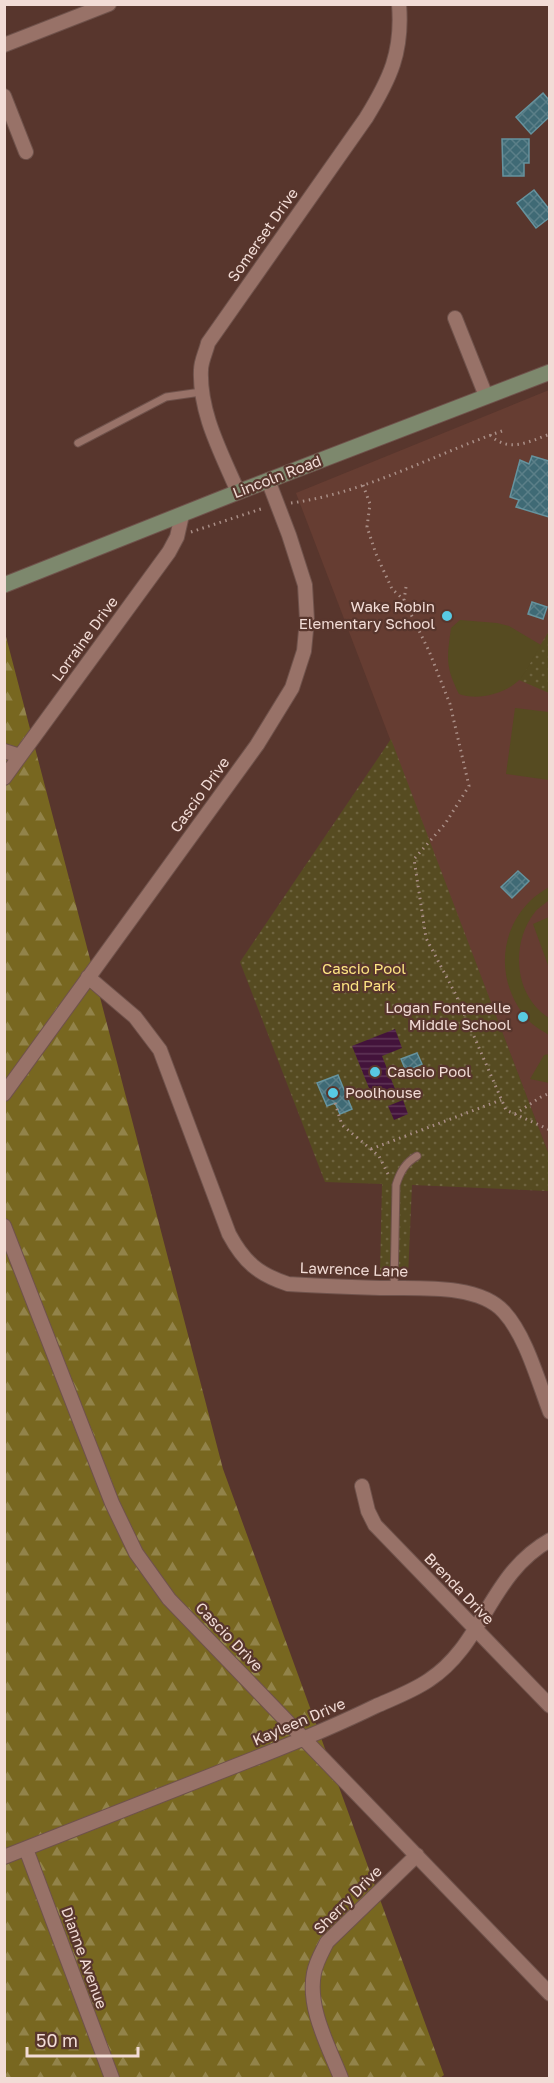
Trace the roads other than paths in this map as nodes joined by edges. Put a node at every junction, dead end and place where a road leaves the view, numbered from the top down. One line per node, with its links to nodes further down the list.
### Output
1 (109, 4): 3 (street)
2 (399, 4): 8 (street, Somerset Drive)
3 (4, 45)
4 (4, 96): 5 (street)
5 (26, 152)
6 (455, 318): 9 (street)
7 (549, 372): 9 (main road, Lincoln Road)
8 (201, 392): 10 (lane); 12 (street, Somerset Drive)
9 (486, 396): 11 (main road, Lincoln Road)
10 (78, 443)
11 (268, 480): 12 (main road, Lincoln Road); 18 (street, Cascio Drive)
12 (238, 492): 13 (main road, Lincoln Road)
13 (182, 515): 14 (main road, Lincoln Road); 16 (street, Lorraine Drive)
14 (4, 585)
15 (4, 751): 16 (street)
16 (20, 756): 17 (street, Lorraine Drive)
17 (4, 778)
18 (88, 977): 19 (street, Cascio Drive); 22 (street, Lawrence Lane)
19 (4, 1094)
20 (417, 1156): 22 (lane)
21 (4, 1226): 28 (street, Cascio Drive)
22 (394, 1288): 23 (street, Lawrence Lane)
23 (549, 1412)
24 (362, 1486): 26 (street, Brenda Drive)
25 (549, 1540): 26 (street, Kayleen Drive)
26 (475, 1629): 27 (street, Brenda Drive); 28 (street, Kayleen Drive)
27 (549, 1706)
28 (304, 1738): 29 (street, Kayleen Drive); 30 (street, Cascio Drive)
29 (26, 1849): 31 (street, Kayleen Drive); 33 (street, Dianne Avenue)
30 (417, 1855): 32 (street, Cascio Drive); 34 (street, Sherry Drive)
31 (4, 1857)
32 (549, 1994)
33 (112, 2079)
34 (341, 2079)

